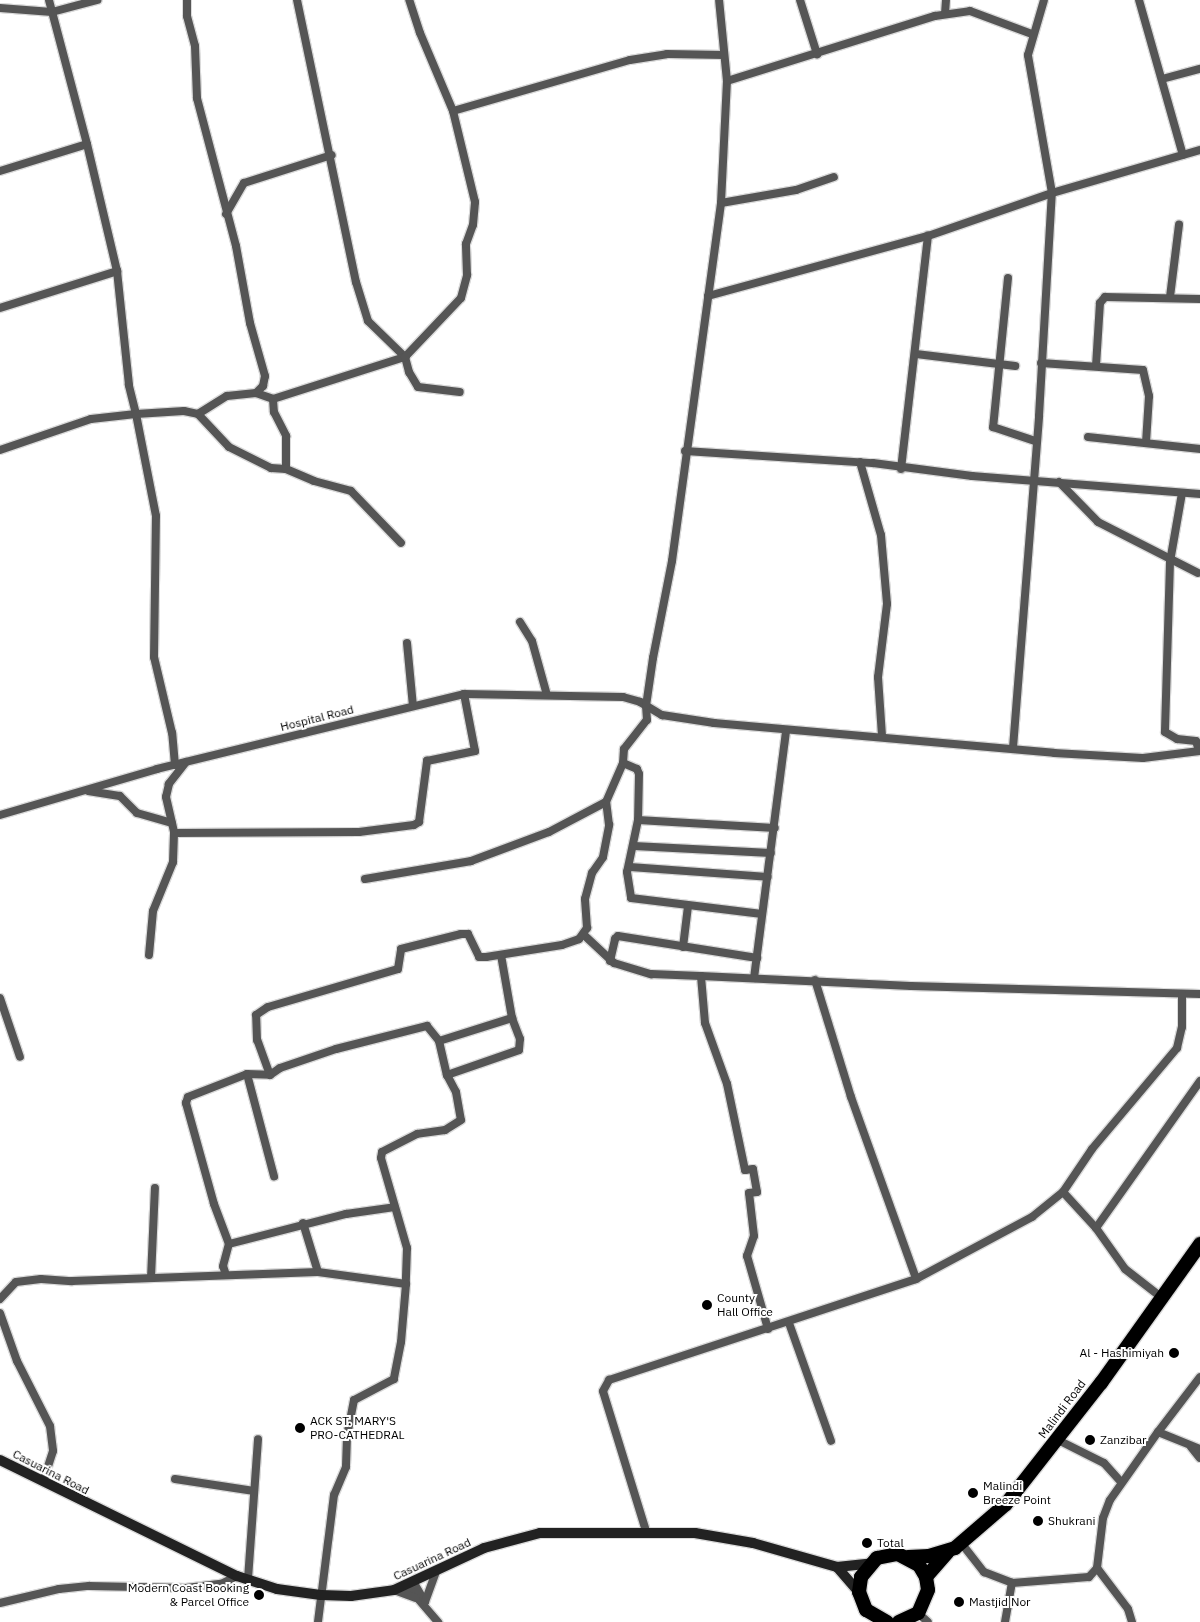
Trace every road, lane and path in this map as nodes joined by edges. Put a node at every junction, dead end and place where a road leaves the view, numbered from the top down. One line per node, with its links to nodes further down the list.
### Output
1 (49, 0): 12 (street)
2 (97, 0): 12 (street)
3 (187, 0): 29 (street)
4 (297, 0): 23 (street)
5 (409, 0): 20 (street)
6 (719, 0): 16 (street)
7 (800, 0): 15 (street)
8 (946, 0): 13 (street)
9 (1044, 0): 14 (street)
10 (1139, 0): 18 (street)
11 (0, 8): 12 (street)
12 (52, 12): 21 (street)
13 (946, 14): 14 (street); 15 (street)
14 (1032, 34): 27 (street)
15 (817, 54): 19 (street)
16 (724, 55): 19 (street); 20 (street)
17 (1200, 69): 18 (street)
18 (1162, 79): 24 (street)
19 (727, 82): 28 (street)
20 (453, 111): 39 (street)
21 (87, 144): 25 (street); 32 (street)
22 (1200, 150): 24 (street)
23 (332, 155): 29 (street); 39 (street)
24 (1183, 155): 27 (street)
25 (0, 170)
26 (834, 177): 28 (street)
27 (1052, 193): 31 (street); 41 (street)
28 (721, 202): 34 (street)
29 (226, 214): 44 (street)
30 (1179, 225): 35 (street)
31 (928, 236): 34 (street); 38 (street)
32 (117, 272): 37 (street); 47 (street)
33 (1008, 278): 40 (street)
34 (708, 296): 54 (street)
35 (1170, 297): 36 (street); 43 (street)
36 (1200, 299)
37 (0, 308)
38 (916, 354): 40 (street); 57 (street)
39 (405, 357): 45 (street); 46 (street)
40 (1000, 362): 42 (street); 50 (street)
41 (1041, 363): 43 (street); 50 (street)
42 (1015, 366)
43 (1096, 366): 51 (street)
44 (256, 392): 46 (street); 48 (street)
45 (460, 392)
46 (274, 399): 56 (street)
47 (136, 414): 48 (street); 53 (street); 77 (street)
48 (198, 414): 56 (street)
49 (1088, 438): 51 (street)
50 (1035, 441): 58 (street)
51 (1146, 442): 52 (street)
52 (1200, 448)
53 (0, 450)
54 (685, 452): 55 (street); 70 (street)
55 (860, 462): 57 (street); 72 (street)
56 (286, 469): 62 (street)
57 (902, 469): 58 (street)
58 (1032, 479): 59 (street); 73 (street)
59 (1059, 482): 60 (street); 63 (street)
60 (1182, 493): 61 (street); 63 (street)
61 (1200, 494)
62 (401, 543)
63 (1170, 562): 64 (street); 74 (street)
64 (1198, 573)
65 (520, 622): 68 (street)
66 (407, 642): 69 (street)
67 (464, 694): 68 (street, Hospital Road); 69 (street, Hospital Road); 84 (street)
68 (547, 695): 70 (street, Hospital Road)
69 (412, 706): 75 (street, Hospital Road)
70 (646, 706): 71 (street, Hospital Road); 76 (street)
71 (786, 732): 72 (street, Hospital Road); 83 (street)
72 (882, 736): 73 (street, Hospital Road)
73 (1012, 748): 74 (street, Hospital Road)
74 (1200, 751)
75 (186, 762): 77 (street, Hospital Road); 82 (street)
76 (623, 763): 79 (street); 81 (street)
77 (175, 764): 78 (street, Hospital Road)
78 (86, 790): 80 (street, Hospital Road); 82 (street)
79 (606, 802): 89 (street); 92 (street)
80 (0, 815)
81 (638, 820): 83 (street); 85 (street)
82 (172, 822): 84 (street)
83 (774, 828): 86 (street)
84 (174, 833): 94 (street)
85 (634, 846): 86 (street); 87 (street)
86 (771, 853): 88 (street)
87 (630, 868): 88 (street); 90 (street)
88 (768, 877): 91 (street)
89 (365, 880)
90 (688, 906): 91 (street); 93 (street)
91 (762, 914): 96 (street)
92 (584, 935): 95 (street); 97 (street)
93 (684, 947): 96 (street); 97 (street)
94 (149, 955)
95 (501, 955): 104 (street); 108 (street)
96 (757, 958): 99 (street)
97 (610, 961): 98 (street)
98 (701, 976): 99 (street); 128 (street)
99 (754, 978): 100 (street)
100 (816, 980): 101 (street); 122 (street)
101 (1182, 994): 102 (street); 113 (street)
102 (1200, 994)
103 (0, 998): 106 (street)
104 (512, 1018): 105 (street); 109 (street)
105 (439, 1041): 108 (street); 109 (street)
106 (20, 1057)
107 (247, 1074): 108 (street); 111 (street); 117 (street)
108 (270, 1075)
109 (447, 1075): 114 (street)
110 (1200, 1081): 116 (street)
111 (274, 1176)
112 (155, 1188): 121 (street)
113 (1063, 1192): 116 (street); 122 (street)
114 (395, 1207): 115 (street); 123 (street)
115 (303, 1223): 117 (street); 119 (street)
116 (1096, 1228): 124 (street)
117 (229, 1244): 120 (street)
118 (1200, 1244): 124 (highway, Malindi Road)
119 (318, 1272): 120 (street); 123 (street)
120 (226, 1275): 121 (street)
121 (151, 1278): 125 (street)
122 (916, 1279): 127 (street)
123 (406, 1284): 157 (street)
124 (1161, 1297): 133 (highway, Malindi Road)
125 (0, 1299)
126 (0, 1313): 139 (street)
127 (789, 1323): 128 (street); 132 (street)
128 (768, 1329): 142 (street)
129 (1200, 1377): 130 (street)
130 (1158, 1432): 134 (street); 140 (street)
131 (258, 1439): 141 (street)
132 (831, 1440)
133 (1058, 1440): 140 (street); 143 (highway, Malindi Road)
134 (1191, 1447): 135 (street); 136 (street)
135 (1200, 1449)
136 (1200, 1458)
137 (0, 1460): 139 (street, Casuarina Road)
138 (175, 1480): 141 (street)
139 (43, 1481): 150 (street, Casuarina Road)
140 (1121, 1482): 148 (street)
141 (254, 1491): 152 (street)
142 (646, 1532): 147 (street, Casuarina Road); 149 (street, Casuarina Road)
143 (962, 1544): 144 (highway, Malindi Road); 153 (street)
144 (948, 1552): 145 (highway, Malindi Road); 151 (highway, Malindi Road)
145 (908, 1557): 146 (highway, Malindi Road); 151 (highway)
146 (868, 1564): 147 (street); 156 (highway)
147 (836, 1567): 156 (street)
148 (1097, 1568): 153 (street); 166 (street)
149 (436, 1572): 154 (street, Casuarina Road); 159 (street)
150 (237, 1576): 152 (street, Casuarina Road); 158 (street)
151 (926, 1577): 161 (highway)
152 (248, 1580): 157 (street, Casuarina Road)
153 (1012, 1583): 165 (street)
154 (411, 1584): 155 (street, Casuarina Road); 159 (street)
155 (394, 1590): 157 (street, Casuarina Road); 159 (street)
156 (859, 1592): 160 (highway)
157 (321, 1595): 162 (street)
158 (0, 1603)
159 (423, 1603): 163 (street)
160 (874, 1619): 164 (highway)
161 (914, 1619)
162 (318, 1622)
163 (438, 1622)
164 (887, 1622)
165 (1005, 1622)
166 (1132, 1622)

